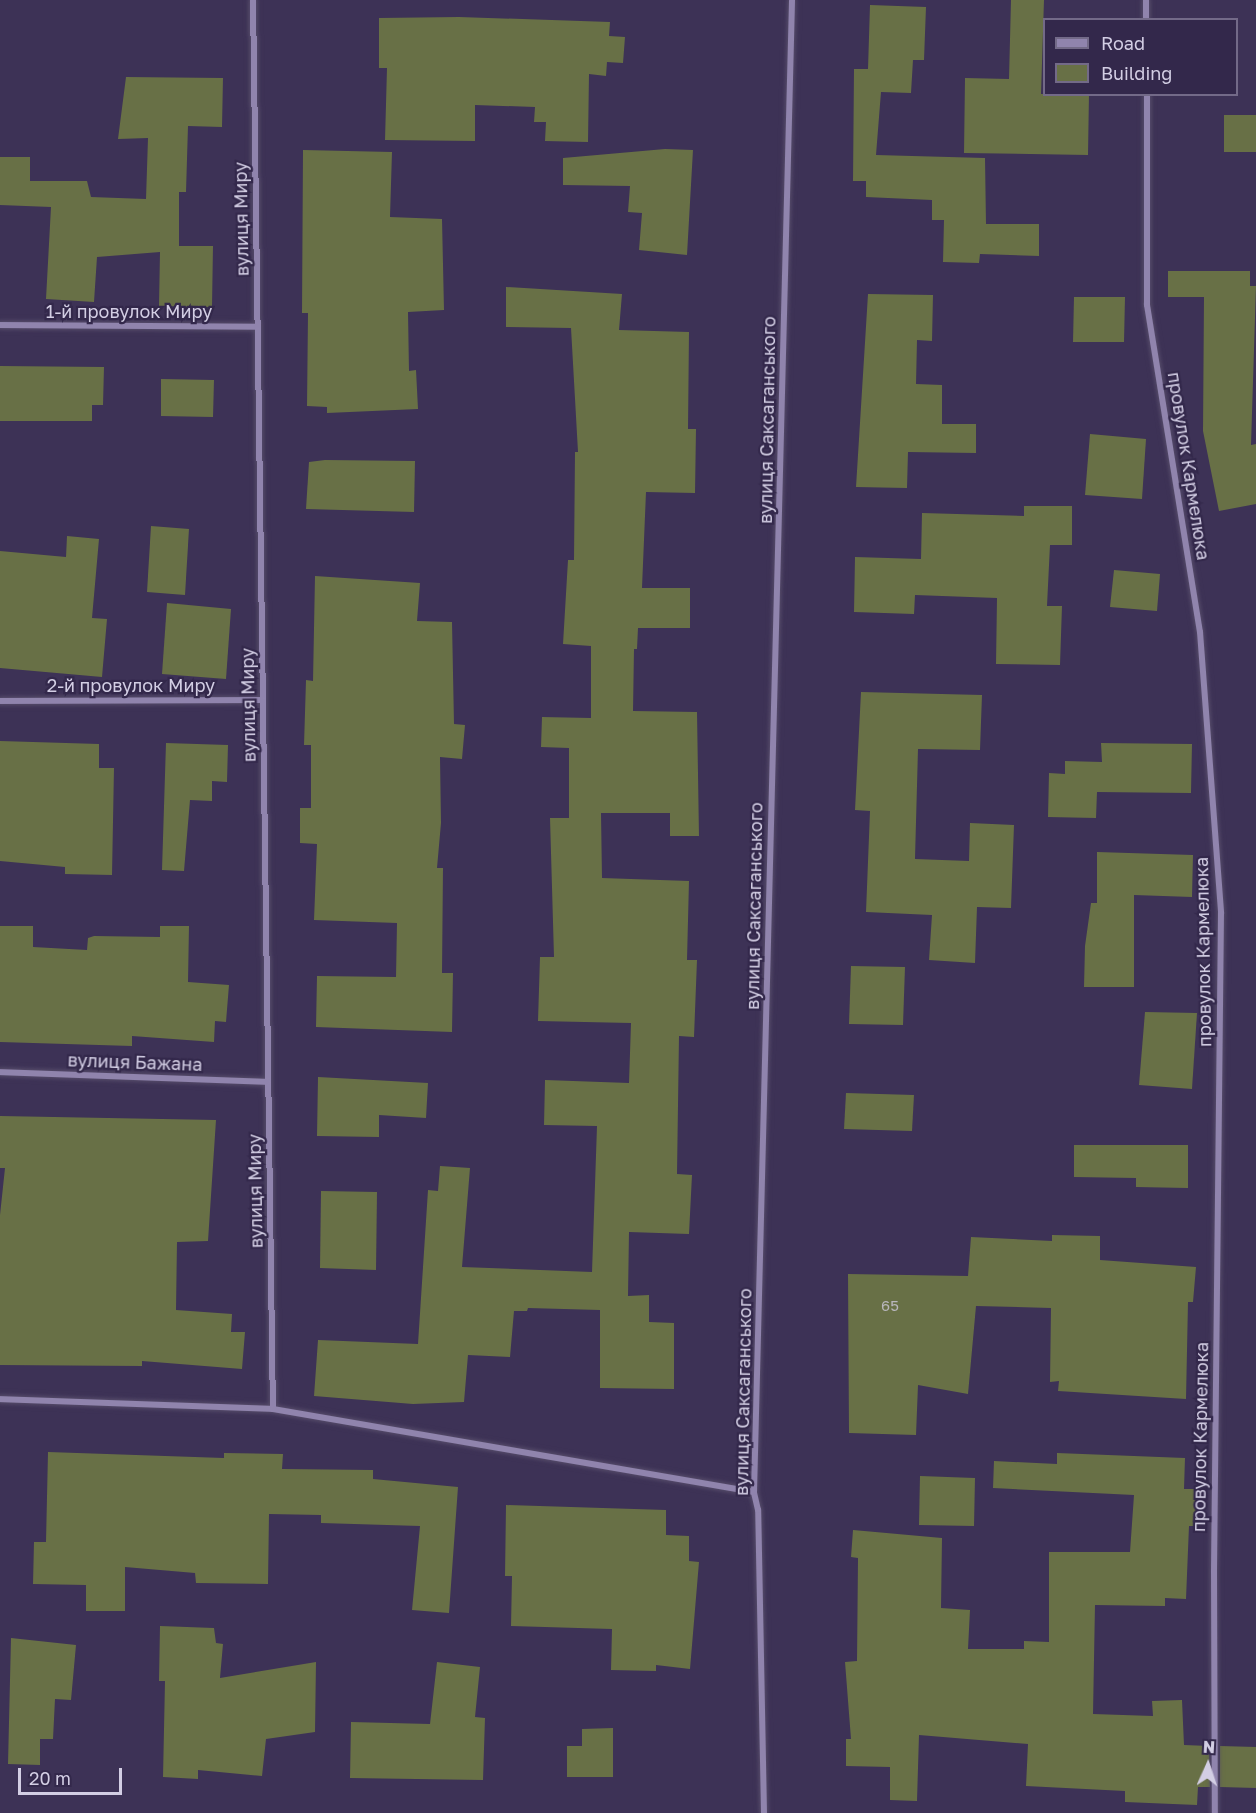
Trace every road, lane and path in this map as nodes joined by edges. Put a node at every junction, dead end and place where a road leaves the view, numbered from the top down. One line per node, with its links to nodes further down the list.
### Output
1 (253, 0): 7 (street, вулиця Миру)
2 (792, 0): 14 (street, вулиця Саксаганського)
3 (1146, 0): 4 (street)
4 (1146, 18)
5 (1147, 96): 16 (street, провулок Кармелюка)
6 (0, 325): 7 (street, 1-й провулок Миру)
7 (258, 327): 8 (street, вулиця Миру)
8 (263, 700): 9 (street, 2-й провулок Миру); 11 (street, вулиця Миру)
9 (0, 701)
10 (0, 1072): 11 (street, вулиця Бажана)
11 (268, 1082): 13 (street, вулиця Миру)
12 (0, 1399): 13 (street)
13 (273, 1409): 14 (street)
14 (754, 1492): 15 (street, вулиця Саксаганського)
15 (765, 1813)
16 (1215, 1813)

